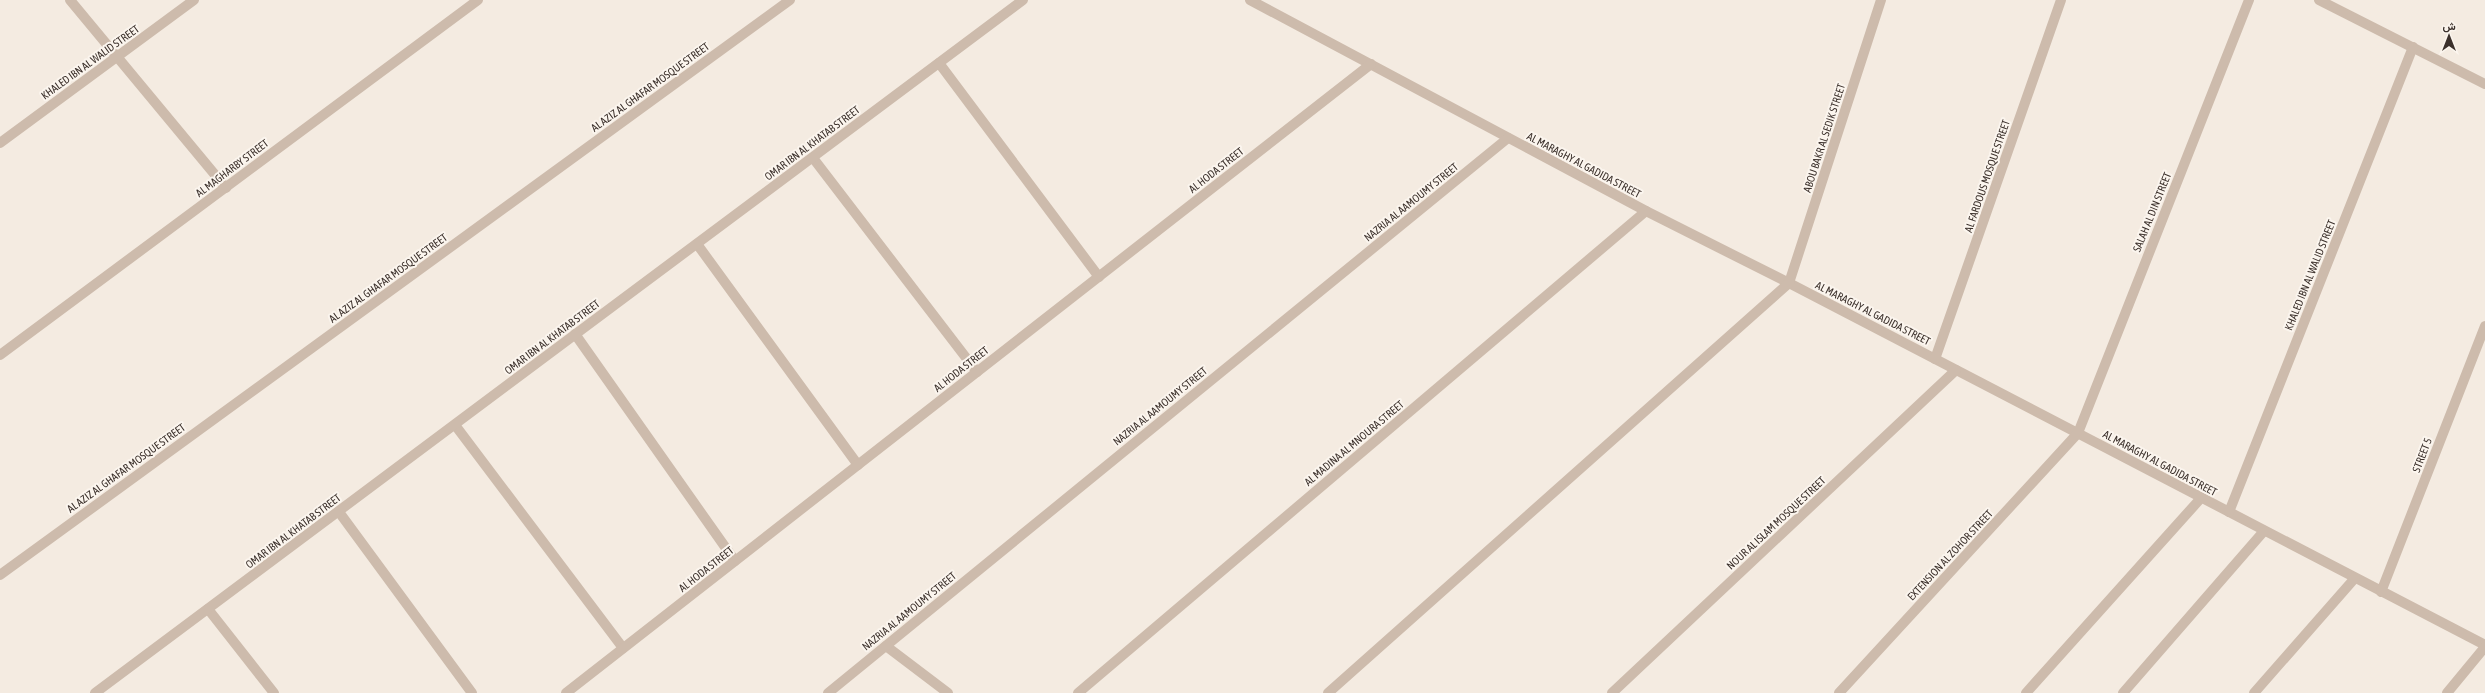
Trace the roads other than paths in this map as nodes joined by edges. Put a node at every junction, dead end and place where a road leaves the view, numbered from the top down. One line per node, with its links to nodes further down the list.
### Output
1 (70, 0): 12 (street)
2 (194, 0): 12 (street, KHALED IBN AL WALID STREET)
3 (478, 0): 19 (street, AL MAGHARBY STREET)
4 (790, 0): 38 (street, AL AZIZ AL GHAFAR MOSQUE STREET)
5 (1024, 0): 13 (street, OMAR IBN AL KHATAB STREET)
6 (1250, 0): 14 (street, AL MARAGHY AL GADIDA STREET)
7 (1881, 0): 23 (street, ABOU BAKR AL SEDIK STREET)
8 (2061, 0): 27 (street, AL FARDOUS MOSQUE STREET)
9 (2249, 0): 31 (street, SALAH AL DIN STREET)
10 (2319, 0): 11 (street)
11 (2413, 47): 15 (street); 35 (street, KHALED IBN AL WALID STREET)
12 (117, 57): 17 (street, KHALED IBN AL WALID STREET); 19 (street)
13 (939, 63): 18 (street, OMAR IBN AL KHATAB STREET); 22 (street)
14 (1371, 64): 16 (street, AL MARAGHY AL GADIDA STREET); 22 (street, AL HODA STREET)
15 (2485, 84)
16 (1508, 138): 20 (street, AL MARAGHY AL GADIDA STREET); 42 (street, NAZRIA AL AAMOUMY STREET)
17 (0, 143)
18 (812, 158): 21 (street, OMAR IBN AL KHATAB STREET); 29 (street)
19 (226, 188): 26 (street, AL MAGHARBY STREET)
20 (1646, 211): 23 (street, AL MARAGHY AL GADIDA STREET); 51 (street, AL MADINA AL MNOURA STREET)
21 (697, 244): 25 (street, OMAR IBN AL KHATAB STREET); 32 (street)
22 (1099, 277): 29 (street, AL HODA STREET)
23 (1790, 283): 27 (street, AL MARAGHY AL GADIDA STREET); 52 (street)
24 (2485, 326): 40 (street, STREET 5)
25 (575, 334): 30 (street, OMAR IBN AL KHATAB STREET); 37 (street)
26 (0, 355)
27 (1935, 359): 28 (street, AL MARAGHY AL GADIDA STREET)
28 (1956, 370): 31 (street, AL MARAGHY AL GADIDA STREET); 53 (street, NOUR AL ISLAM MOSQUE STREET)
29 (977, 372): 32 (street, AL HODA STREET)
30 (455, 425): 34 (street, OMAR IBN AL KHATAB STREET); 44 (street)
31 (2078, 433): 33 (street, AL MARAGHY AL GADIDA STREET); 54 (street, EXTENSION AL ZOHOR STREET)
32 (858, 465): 37 (street, AL HODA STREET)
33 (2200, 498): 35 (street, AL MARAGHY AL GADIDA STREET); 55 (street)
34 (339, 512): 41 (street, OMAR IBN AL KHATAB STREET); 47 (street)
35 (2228, 512): 36 (street, AL MARAGHY AL GADIDA STREET)
36 (2264, 531): 39 (street, AL MARAGHY AL GADIDA STREET); 56 (street)
37 (735, 561): 44 (street, AL HODA STREET)
38 (0, 575)
39 (2355, 578): 40 (street, AL MARAGHY AL GADIDA STREET); 57 (street)
40 (2381, 592): 43 (street, AL MARAGHY AL GADIDA STREET)
41 (208, 609): 45 (street, OMAR IBN AL KHATAB STREET); 46 (street)
42 (886, 646): 49 (street, NAZRIA AL AAMOUMY STREET); 50 (street)
43 (2485, 646): 58 (street)
44 (623, 648): 48 (street, AL HODA STREET)
45 (95, 693)
46 (274, 693)
47 (472, 693)
48 (566, 693)
49 (828, 693)
50 (948, 693)
51 (1078, 693)
52 (1328, 693)
53 (1612, 693)
54 (1839, 693)
55 (2026, 693)
56 (2123, 693)
57 (2254, 693)
58 (2447, 693)

